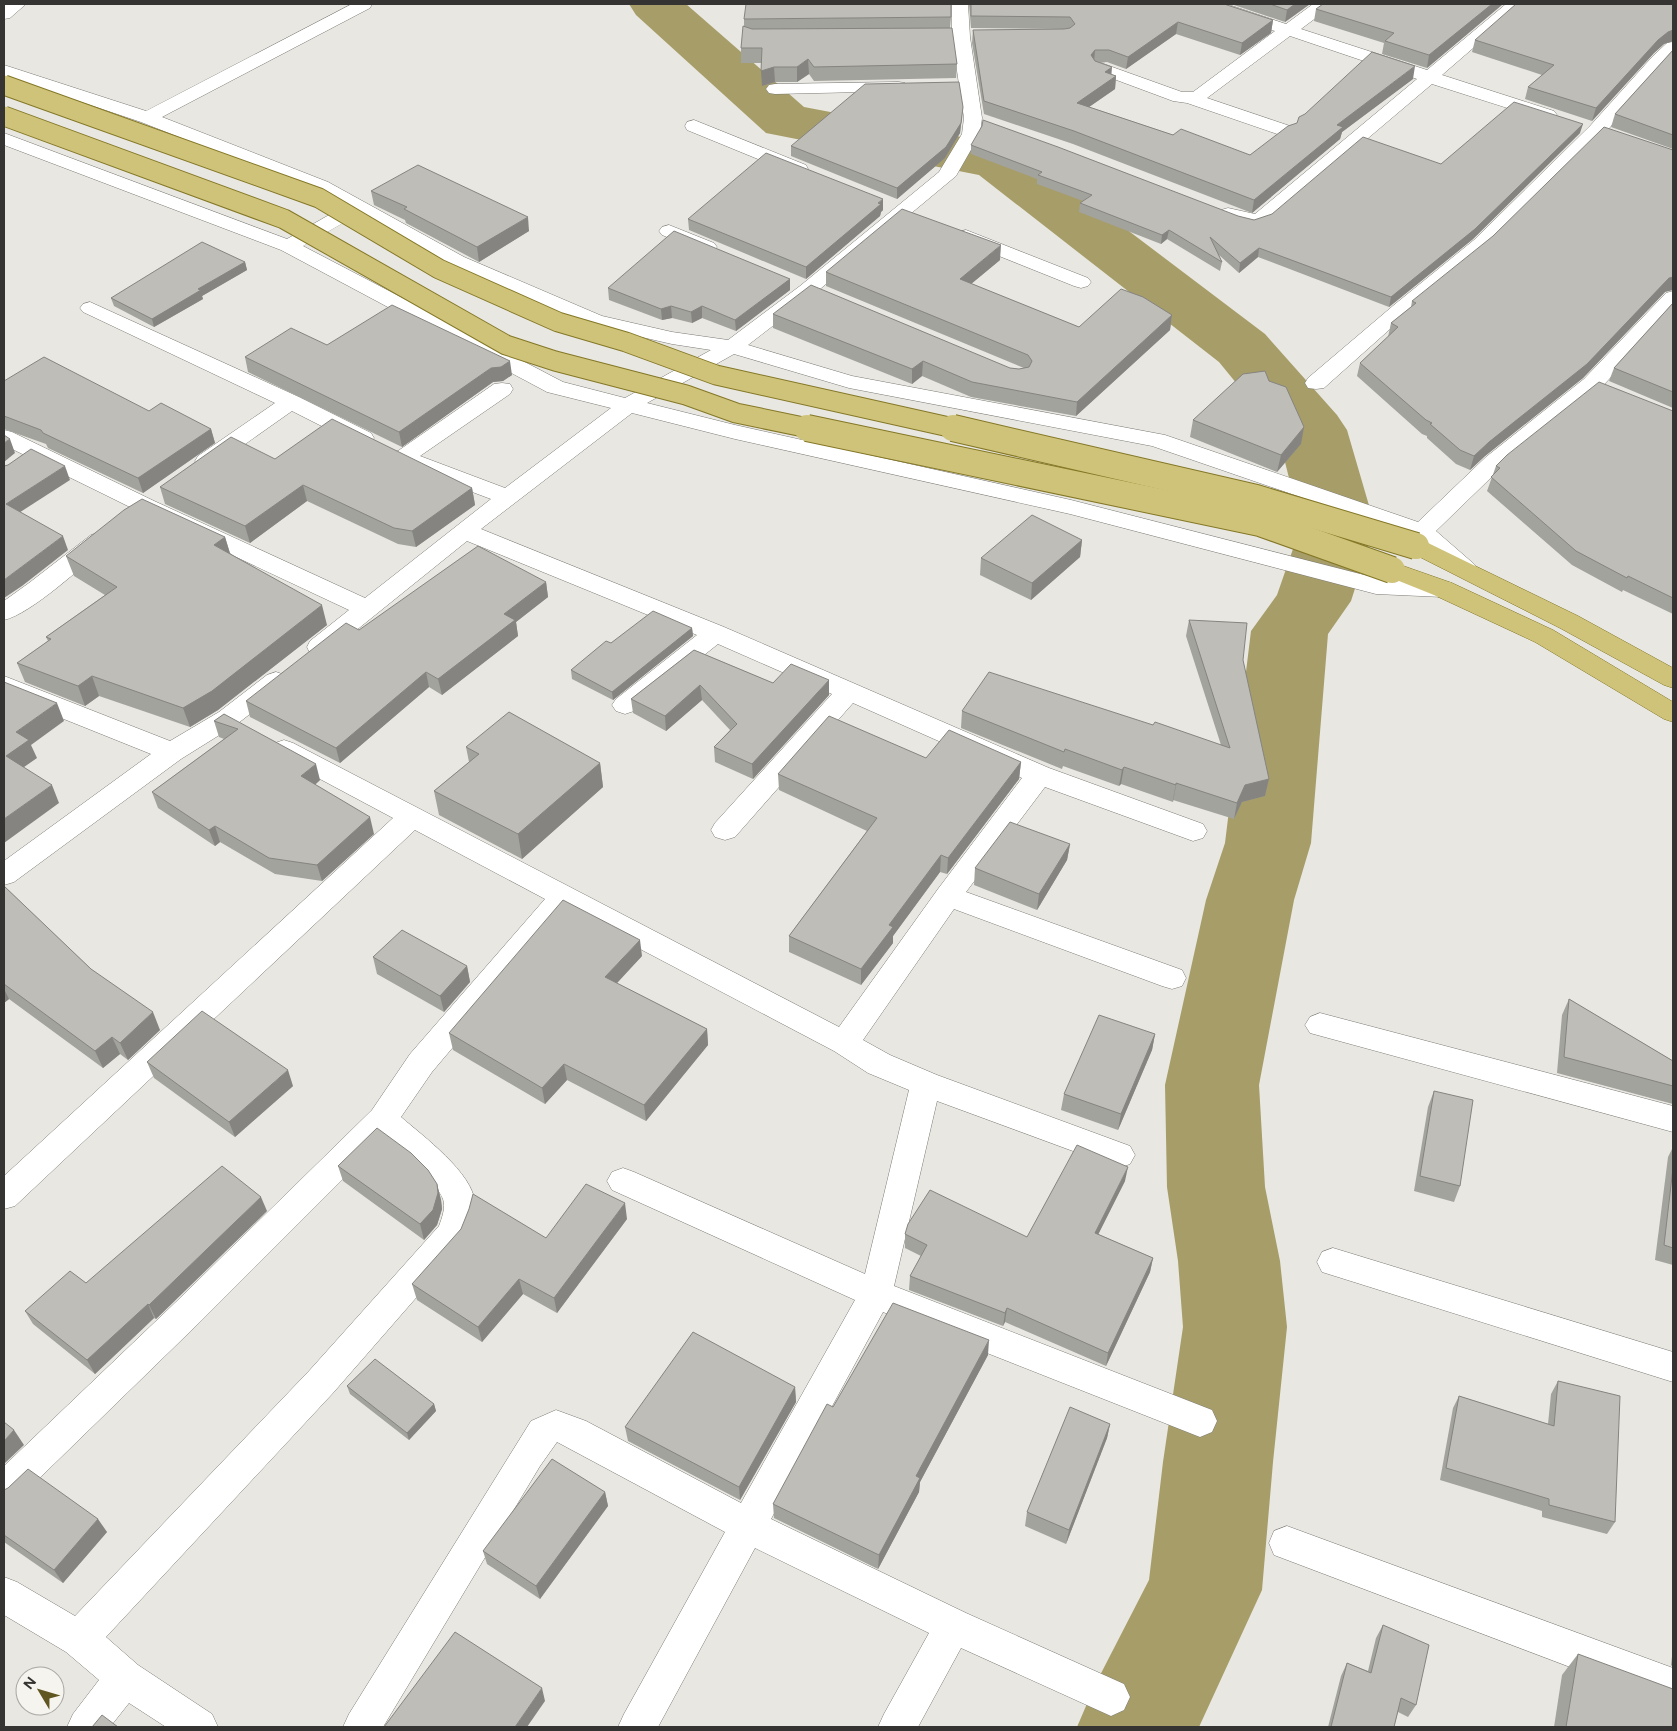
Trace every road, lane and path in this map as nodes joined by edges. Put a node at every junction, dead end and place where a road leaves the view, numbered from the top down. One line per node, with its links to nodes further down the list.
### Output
1 (18, 4): 7 (street)
2 (364, 4): 23 (street)
3 (960, 4): 11 (street)
4 (1210, 4): 8 (street)
5 (1323, 4): 8 (street)
6 (1516, 4): 15 (street)
7 (4, 14)
8 (1287, 31): 15 (street); 21 (street)
9 (979, 36): 11 (street)
10 (941, 37): 11 (street)
11 (961, 37): 17 (street)
12 (1673, 47): 30 (street)
13 (1101, 68): 21 (street)
14 (4, 70): 23 (street)
15 (1429, 78): 24 (street); 33 (street)
16 (4, 85): 55 (main road, bridge)
17 (968, 85): 19 (street); 28 (street)
18 (920, 86): 20 (street)
19 (948, 86)
20 (775, 89)
21 (1188, 98): 29 (street)
22 (4, 116): 56 (main road, bridge)
23 (147, 118): 34 (street)
24 (1560, 118)
25 (991, 124): 28 (street)
26 (1578, 124): 30 (street)
27 (694, 126): 32 (street)
28 (972, 126): 42 (street)
29 (1286, 132)
30 (1606, 133): 43 (street)
31 (4, 139): 37 (street)
32 (820, 178)
33 (1208, 206)
34 (356, 207): 37 (street); 42 (street)
35 (946, 228): 39 (street)
36 (669, 231): 38 (street)
37 (288, 246): 46 (street)
38 (721, 253)
39 (1081, 282)
40 (1673, 297): 55 (street)
41 (90, 308): 45 (street)
42 (732, 347): 46 (street); 55 (street)
43 (1316, 382)
44 (502, 389): 48 (street)
45 (291, 402): 48 (street); 51 (street)
46 (628, 405): 52 (street); 56 (street)
47 (4, 437): 49 (street)
48 (388, 451): 52 (street)
49 (37, 452): 50 (street); 53 (street)
50 (12, 467)
51 (193, 471)
52 (508, 497): 54 (street)
53 (137, 511): 57 (street); 58 (street)
54 (464, 531): 57 (street); 59 (street)
55 (1414, 534): 60 (main road)
56 (1384, 578): 64 (main road)
57 (368, 609): 65 (street)
58 (4, 612)
59 (715, 633): 62 (street); 63 (street)
60 (1673, 680)
61 (4, 685): 66 (street)
62 (849, 692): 67 (street); 69 (street)
63 (624, 705)
64 (1673, 713)
65 (228, 718): 66 (street); 68 (street)
66 (172, 752): 71 (street)
67 (1040, 775): 70 (street); 73 (street)
68 (412, 817): 72 (street); 82 (street)
69 (725, 830)
70 (1193, 831)
71 (4, 875)
72 (565, 896): 76 (street); 78 (street)
73 (948, 896): 74 (street); 76 (street)
74 (1172, 978)
75 (1320, 1025): 79 (street)
76 (844, 1043): 77 (street)
77 (926, 1084): 80 (street); 84 (street)
78 (383, 1119): 87 (street); 92 (street)
79 (1673, 1119)
80 (1119, 1155)
81 (623, 1181): 84 (street)
82 (4, 1196)
83 (1333, 1262): 85 (street)
84 (876, 1294): 86 (street); 88 (street)
85 (1673, 1367)
86 (1200, 1420)
87 (4, 1489)
88 (748, 1526): 91 (street); 98 (street); 99 (street)
89 (1287, 1543): 94 (street)
90 (4, 1595): 92 (street)
91 (953, 1626): 95 (street); 100 (street)
92 (79, 1639): 93 (street)
93 (125, 1678): 96 (street); 97 (street)
94 (1673, 1687)
95 (1111, 1697)
96 (86, 1727)
97 (199, 1727)
98 (362, 1727)
99 (637, 1727)
100 (897, 1727)

